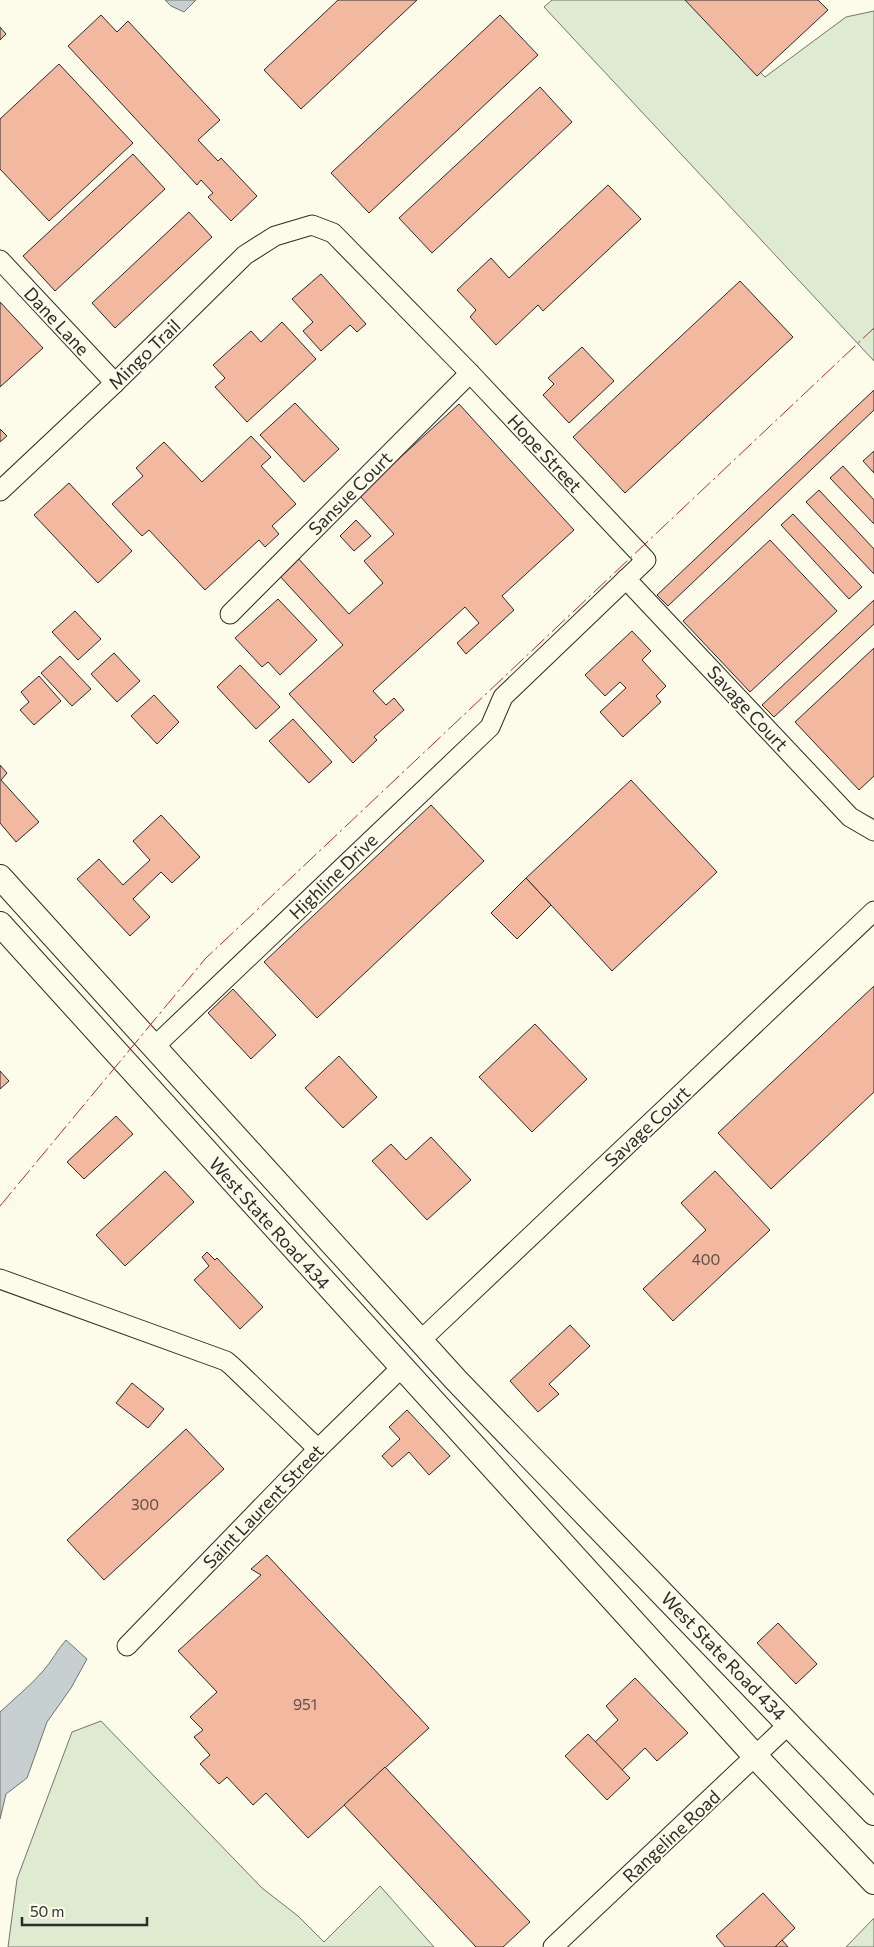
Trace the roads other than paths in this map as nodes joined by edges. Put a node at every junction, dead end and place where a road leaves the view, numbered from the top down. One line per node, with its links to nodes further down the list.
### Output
1 (295, 230): 3 (street, Hope Street); 4 (street, Mingo Trail)
2 (0, 260): 4 (street, Dane Lane)
3 (470, 373): 6 (street, Hope Street); 7 (street, Sansue Court)
4 (115, 382): 5 (street, Mingo Trail)
5 (0, 491)
6 (626, 579): 8 (street, Hope Street); 9 (street, Savage Court)
7 (230, 614)
8 (503, 698): 13 (street, Highline Drive)
9 (874, 831)
10 (0, 877): 13 (main road, West State Road 434)
11 (874, 911): 16 (street, Savage Court)
12 (0, 924): 15 (main road, West State Road 434)
13 (154, 1047): 16 (main road, West State Road 434)
14 (0, 1279): 19 (street)
15 (368, 1331): 16 (main road); 17 (main road, West State Road 434)
16 (420, 1341): 18 (main road, West State Road 434)
17 (401, 1368): 18 (main road); 19 (street, Saint Laurent Street); 22 (main road, West State Road 434)
18 (456, 1380): 21 (main road, West State Road 434)
19 (318, 1449): 20 (street, Saint Laurent Street)
20 (126, 1646)
21 (790, 1724): 22 (street, Rangeline Road); 23 (main road, West State Road 434)
22 (756, 1757): 24 (main road, West State Road 434); 25 (street, Rangeline Road)
23 (874, 1813)
24 (874, 1882)
25 (553, 1947)

